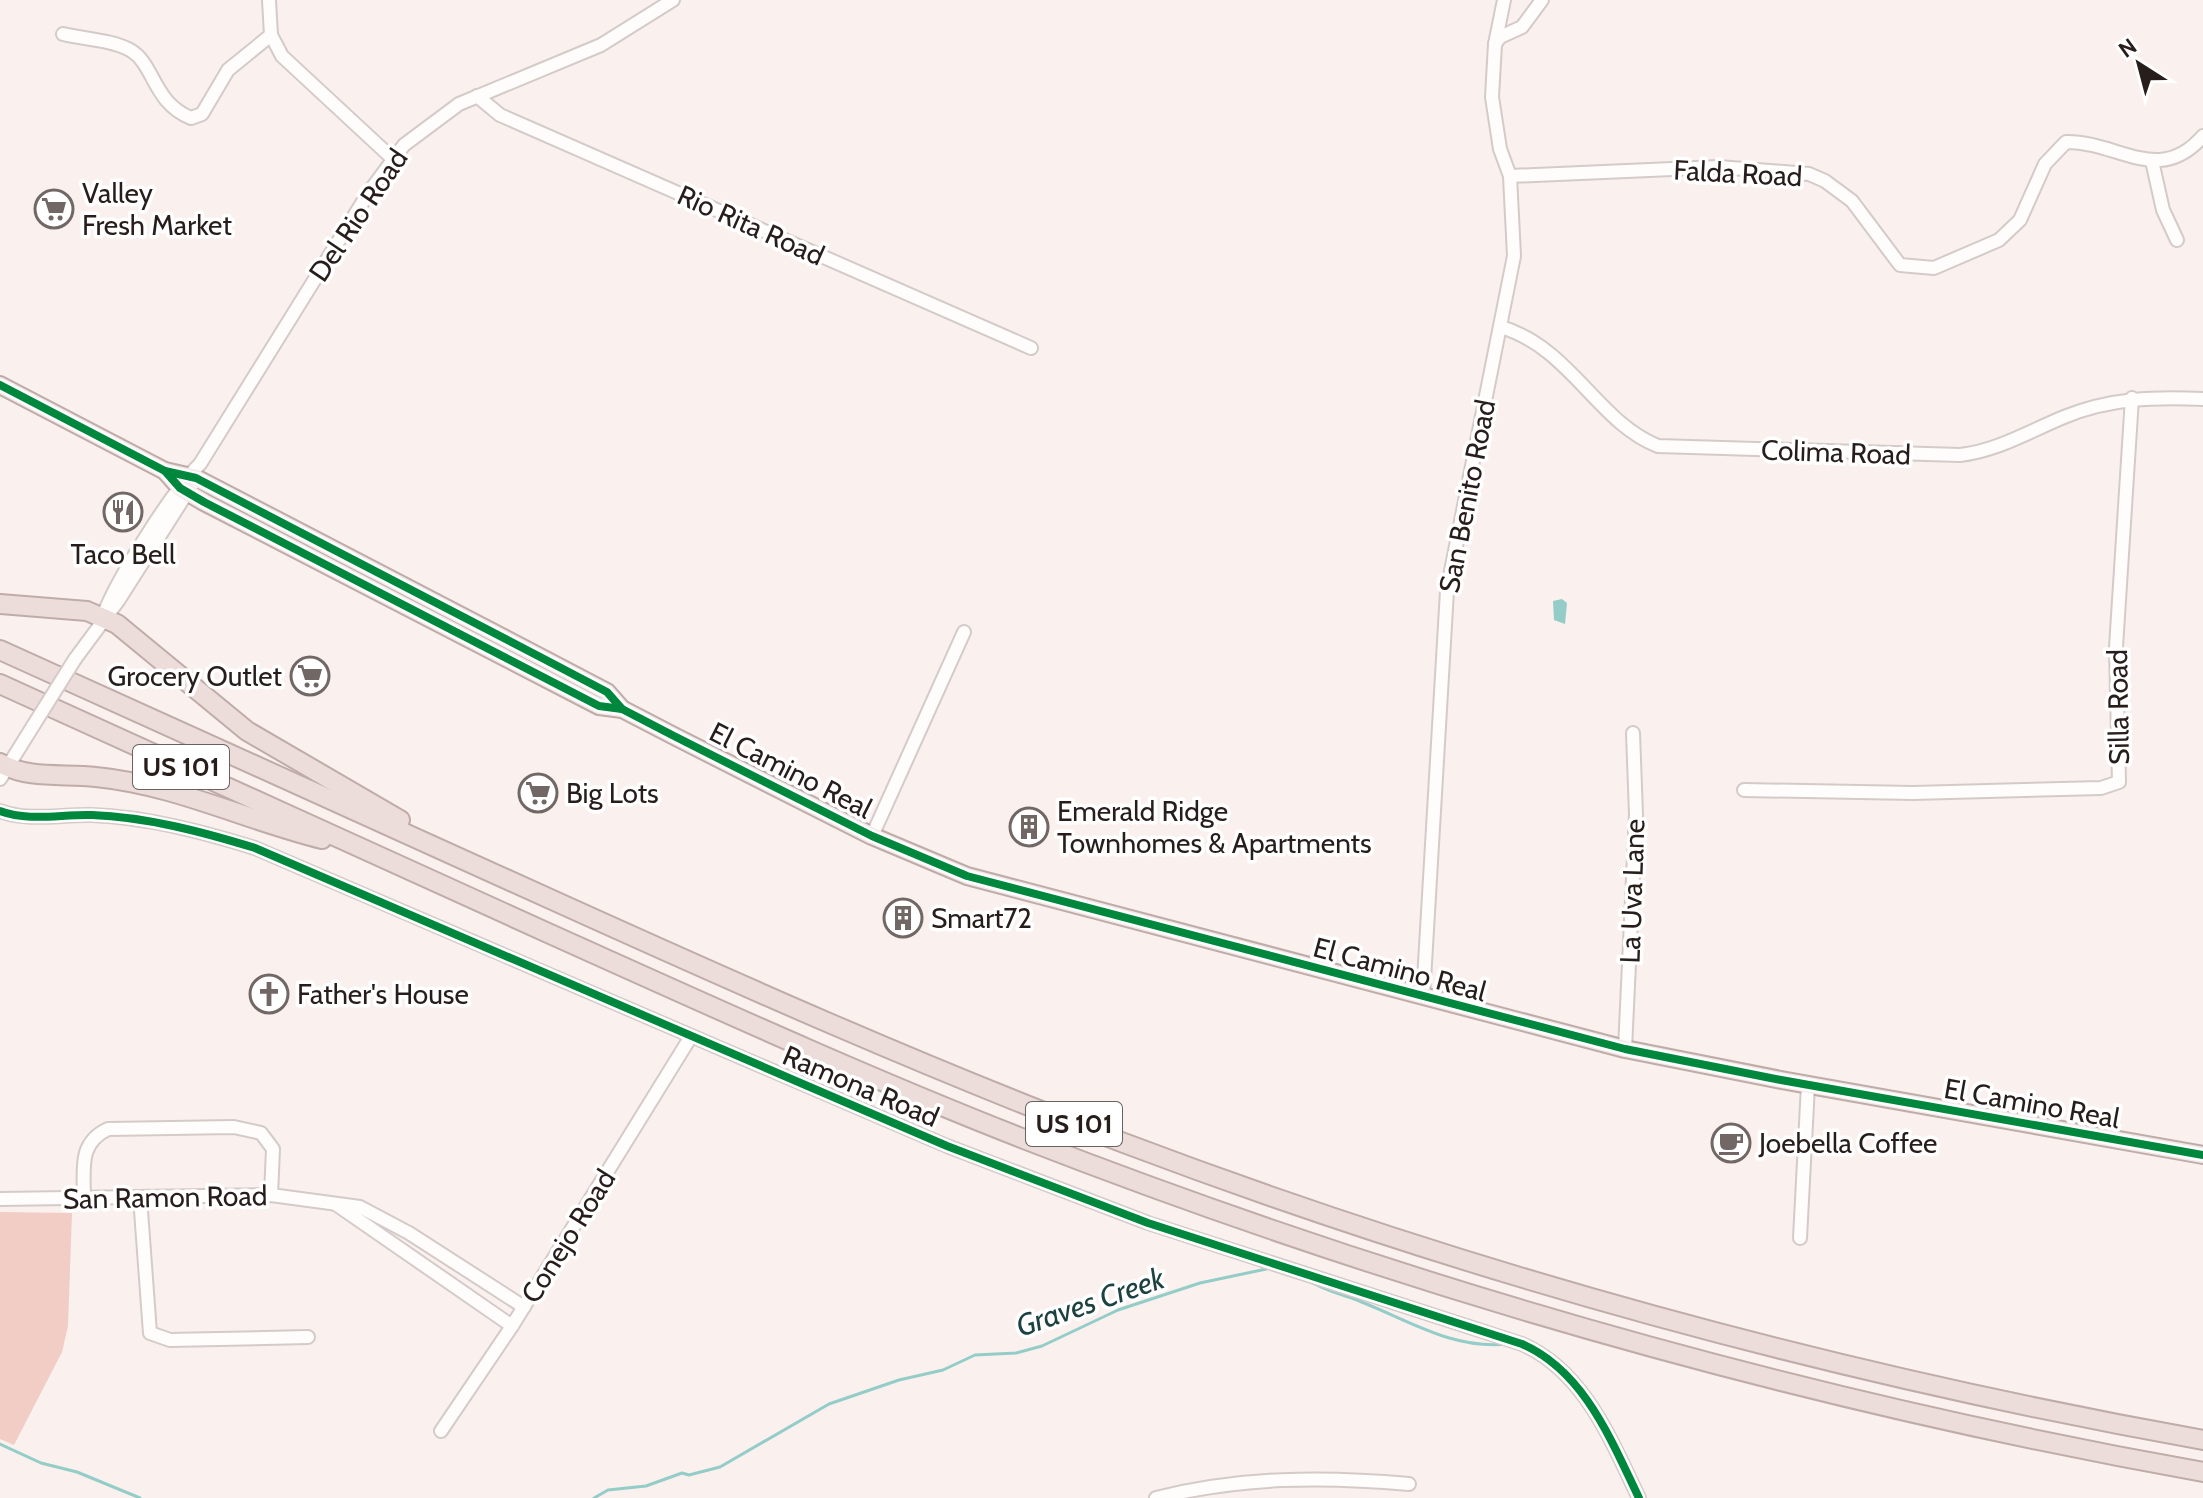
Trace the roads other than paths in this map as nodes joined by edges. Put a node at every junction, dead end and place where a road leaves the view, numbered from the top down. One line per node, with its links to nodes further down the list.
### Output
1 (269, 0): 6 (street)
2 (673, 0): 8 (street, Del Rio Road)
3 (1504, 0): 7 (street, San Benito Road)
4 (1542, 0): 7 (street)
5 (63, 34): 6 (street)
6 (271, 35): 10 (street)
7 (1495, 44): 12 (street, San Benito Road)
8 (477, 96): 10 (street, Del Rio Road); 15 (street, Rio Rita Road)
9 (2203, 136): 11 (street)
10 (392, 158): 19 (street, Del Rio Road)
11 (2152, 161): 12 (street, Falda Road); 13 (street)
12 (1510, 176): 14 (street, San Benito Road)
13 (2177, 240)
14 (1501, 327): 17 (street, Colima Road); 32 (street, San Benito Road)
15 (1031, 348)
16 (0, 385): 19 (main road, El Camino Real)
17 (2132, 398): 18 (street, Colima Road); 27 (street, Silla Road)
18 (2203, 399)
19 (190, 479): 21 (street, Del Rio Road); 29 (main road, El Camino Real)
20 (0, 604): 21 (highway)
21 (103, 616): 26 (street, Del Rio Road, bridge); 31 (highway)
22 (964, 632): 29 (street)
23 (0, 650): 31 (highway, US 101)
24 (0, 684): 30 (highway, US 101)
25 (1633, 733): 34 (street, La Uva Lane)
26 (2, 770): 30 (highway)
27 (1744, 790)
28 (0, 811): 33 (street, Ramona Road)
29 (872, 836): 32 (main road, El Camino Real)
30 (363, 849): 48 (highway, US 101)
31 (471, 863): 47 (highway, US 101)
32 (1423, 997): 34 (main road, El Camino Real)
33 (690, 1038): 43 (street, Conejo Road); 51 (street, Ramona Road)
34 (1625, 1049): 35 (main road, El Camino Real)
35 (1808, 1085): 36 (main road, El Camino Real); 42 (street)
36 (2203, 1155)
37 (271, 1195): 38 (street, San Ramon Road); 40 (street); 41 (street, San Ramon Road)
38 (140, 1197): 40 (street, San Ramon Road); 45 (street)
39 (0, 1199): 40 (street, San Ramon Road)
40 (84, 1199)
41 (331, 1201): 43 (street, San Ramon Road); 44 (street)
42 (1800, 1238)
43 (524, 1307): 44 (street, Conejo Road)
44 (512, 1326): 46 (street, Conejo Road)
45 (308, 1337)
46 (441, 1431)
47 (2203, 1440)
48 (2203, 1472)
49 (1409, 1484): 50 (street)
50 (1156, 1498)
51 (1639, 1498)

